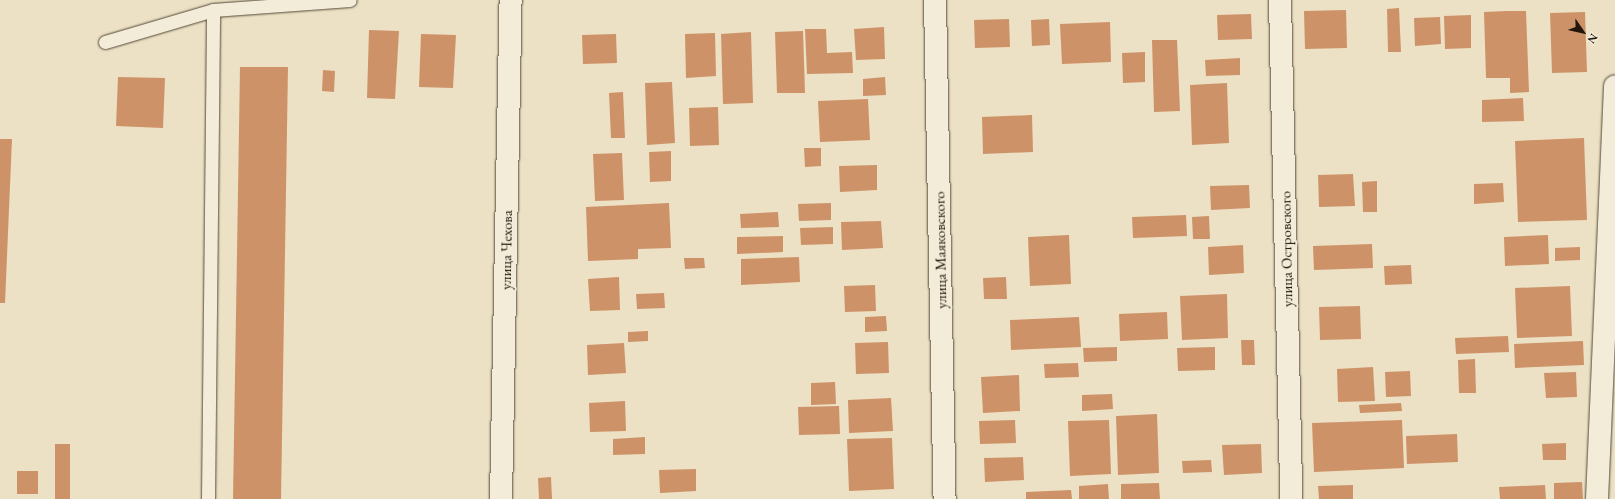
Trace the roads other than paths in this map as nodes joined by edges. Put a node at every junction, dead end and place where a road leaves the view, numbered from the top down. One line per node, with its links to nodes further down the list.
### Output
1 (350, 0): 5 (lane)
2 (511, 0): 10 (street, улица Чехова)
3 (935, 0): 11 (street, улица Маяковского)
4 (1280, 0): 12 (street, улица Островского)
5 (253, 4): 6 (lane)
6 (213, 10): 7 (lane); 9 (lane)
7 (105, 42)
8 (1615, 86): 13 (street)
9 (208, 499)
10 (501, 499)
11 (945, 499)
12 (1291, 499)
13 (1597, 499)

